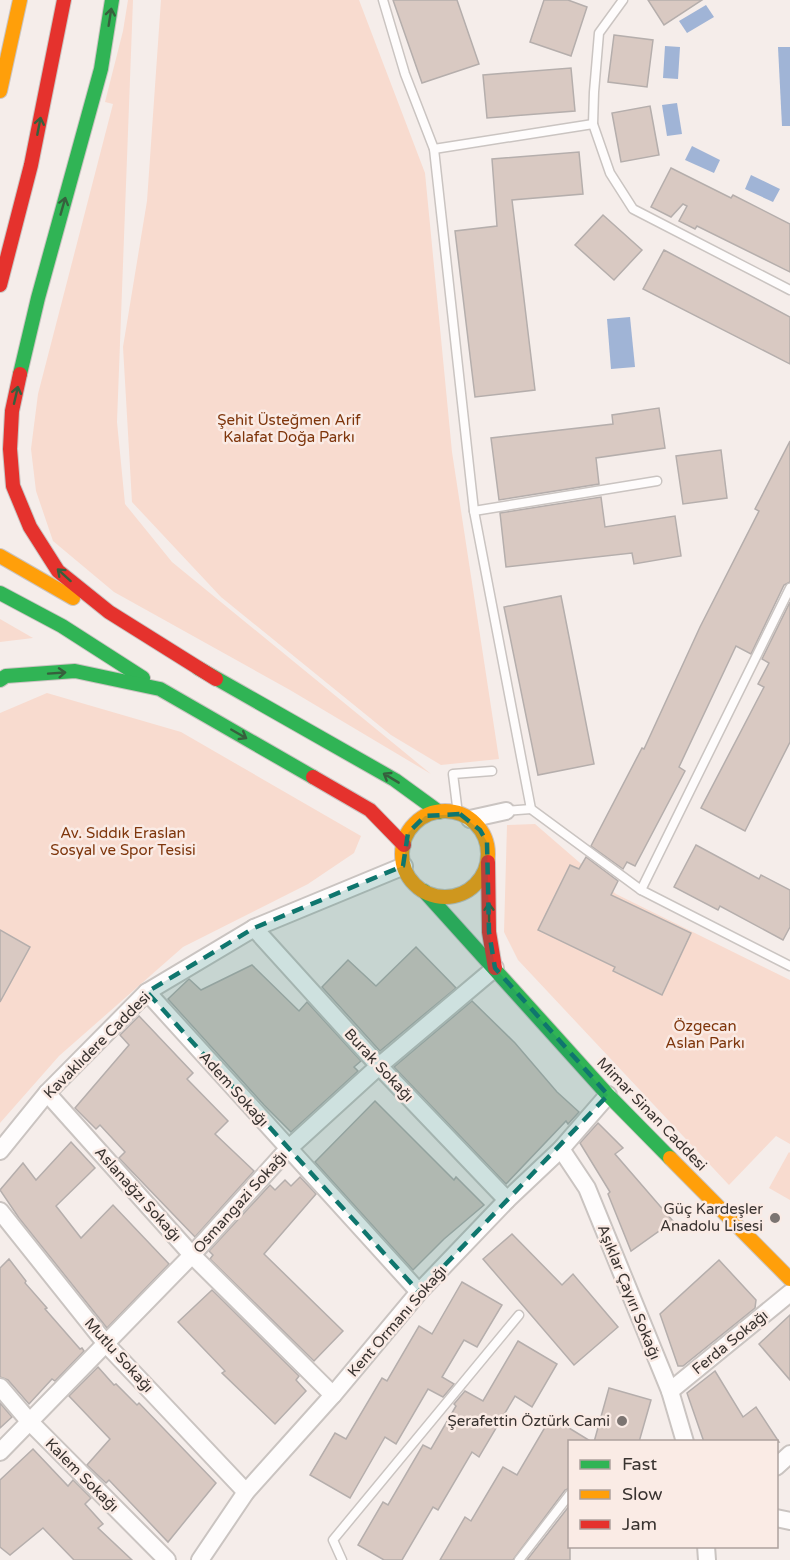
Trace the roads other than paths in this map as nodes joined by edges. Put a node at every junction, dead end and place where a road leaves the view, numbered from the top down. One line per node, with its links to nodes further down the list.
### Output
1 (20, 0): 6 (main road)
2 (64, 0): 9 (main road, one-way to 2)
3 (112, 0): 16 (main road, one-way to 3)
4 (383, 0): 8 (lane)
5 (623, 0): 7 (lane)
6 (0, 91)
7 (592, 124): 8 (lane); 10 (lane)
8 (434, 149): 12 (lane)
9 (0, 285)
10 (790, 290)
11 (657, 481): 12 (lane)
12 (474, 511): 20 (lane)
13 (0, 556): 16 (main road)
14 (790, 588): 27 (lane)
15 (0, 592): 18 (main road)
16 (216, 679): 22 (main road, one-way to 16)
17 (0, 680): 18 (main road, one-way to 18)
18 (160, 689): 24 (main road, one-way to 24)
19 (492, 771): 23 (lane)
20 (531, 809): 21 (lane); 27 (lane)
21 (507, 811): 23 (street)
22 (439, 812): 23 (main road); 24 (main road)
23 (464, 817): 25 (main road)
24 (404, 845): 26 (main road)
25 (488, 857): 28 (main road); 31 (main road, one-way to 25)
26 (404, 866): 28 (main road); 29 (street, Kavaklıdere Caddesi)
27 (641, 890): 30 (lane)
28 (424, 891): 31 (main road, Mimar Sinan Caddesi)
29 (254, 928): 32 (street, Kavaklıdere Caddesi); 33 (street, Burak Sokağı)
30 (790, 966)
31 (495, 968): 33 (street, Osmangazi Sokağı); 35 (main road, Mimar Sinan Caddesi)
32 (147, 992): 34 (street, Kavaklıdere Caddesi); 36 (street, Adem Sokağı)
33 (379, 1066): 36 (street, Osmangazi Sokağı); 39 (street, Burak Sokağı)
34 (47, 1093): 38 (street, Kavaklıdere Caddesi); 41 (street, Aslanağzı Sokağı)
35 (608, 1095): 37 (street, Kent Ormanı Sokağı); 42 (main road, Mimar Sinan Caddesi)
36 (288, 1149): 41 (street, Osmangazi Sokağı); 43 (street, Adem Sokağı)
37 (561, 1149): 39 (street, Kent Ormanı Sokağı); 48 (street, Aşıklar Çayırı Sokağı)
38 (0, 1151)
39 (507, 1200): 43 (street, Kent Ormanı Sokağı)
40 (0, 1211): 46 (street, Mutlu Sokağı)
41 (192, 1255): 46 (street, Osmangazi Sokağı); 49 (street, Aslanağzı Sokağı)
42 (790, 1279)
43 (419, 1292): 49 (street, Kent Ormanı Sokağı)
44 (790, 1293): 48 (street, Ferda Sokağı)
45 (519, 1315): 59 (lane)
46 (107, 1345): 50 (street, Osmangazi Sokağı); 55 (street, Mutlu Sokağı)
47 (0, 1387): 50 (street, Kalem Sokağı)
48 (670, 1391): 51 (street, Aşıklar Çayırı Sokağı)
49 (333, 1395): 55 (street, Kent Ormanı Sokağı)
50 (29, 1421): 52 (street, Osmangazi Sokağı); 57 (street, Kalem Sokağı)
51 (684, 1440)
52 (0, 1452)
53 (790, 1454): 54 (street)
54 (778, 1466)
55 (246, 1492): 58 (street, Kent Ormanı Sokağı)
56 (568, 1497): 60 (lane)
57 (167, 1560)
58 (200, 1560)
59 (342, 1560)
60 (519, 1560)

